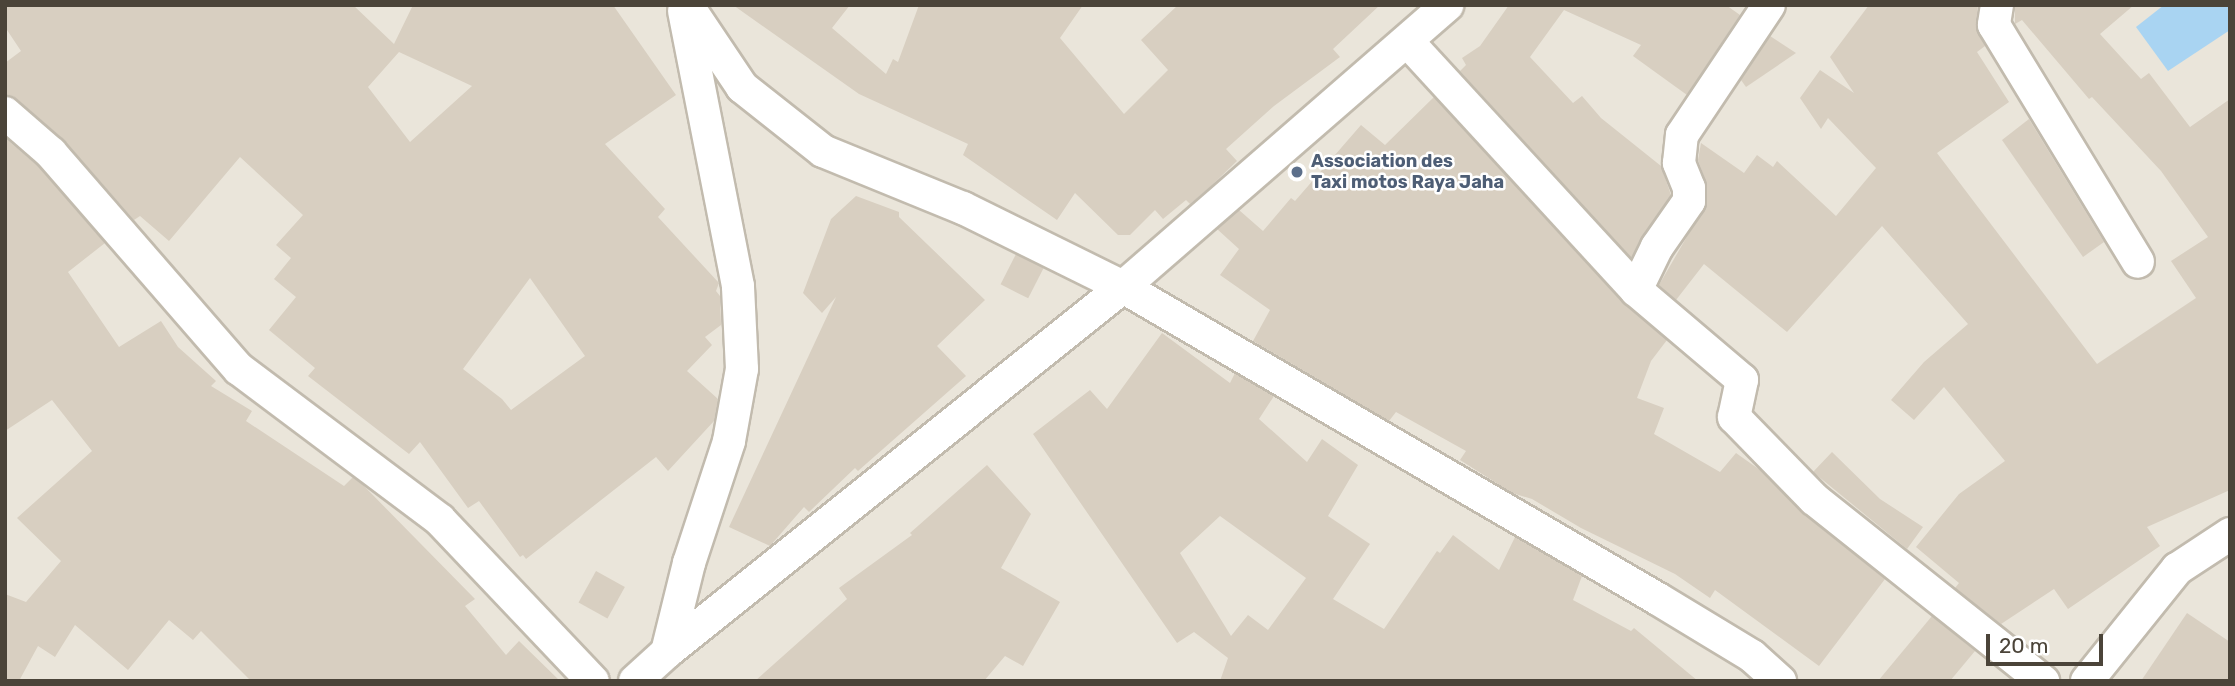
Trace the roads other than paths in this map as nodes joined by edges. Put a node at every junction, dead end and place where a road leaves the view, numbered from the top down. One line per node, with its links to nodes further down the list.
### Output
1 (685, 5): 8 (street); 11 (street)
2 (1447, 5): 5 (street)
3 (1769, 5): 9 (street)
4 (1997, 5): 7 (street)
5 (1408, 42): 8 (street); 9 (street)
6 (5, 113): 12 (street)
7 (2137, 262)
8 (1123, 287): 11 (street); 14 (street)
9 (1636, 290): 15 (street)
10 (2230, 534): 16 (street)
11 (667, 652): 13 (street)
12 (593, 681)
13 (635, 681)
14 (1780, 681)
15 (2043, 681)
16 (2087, 681)

